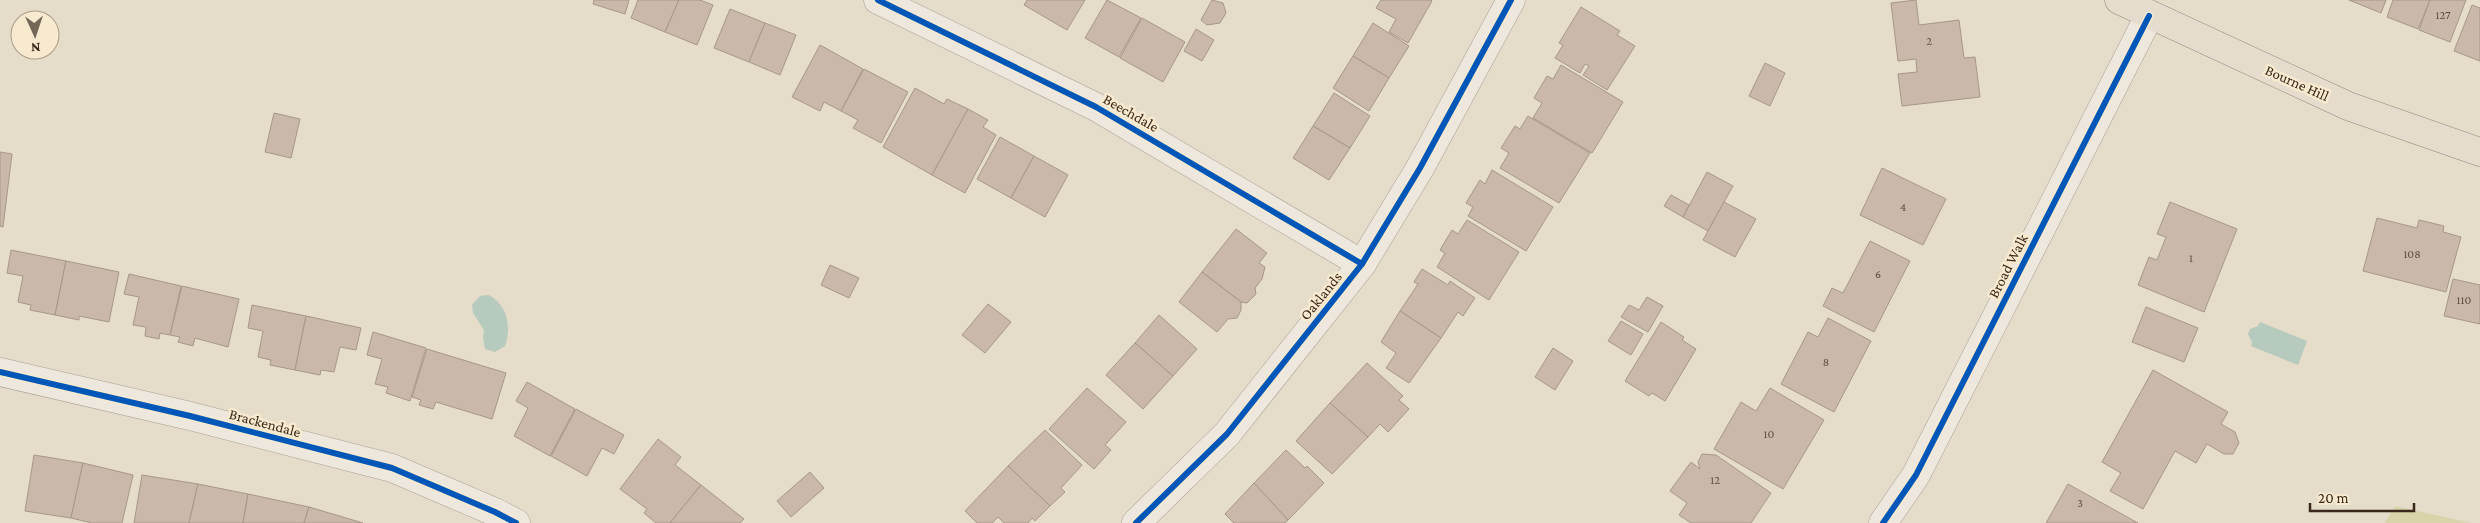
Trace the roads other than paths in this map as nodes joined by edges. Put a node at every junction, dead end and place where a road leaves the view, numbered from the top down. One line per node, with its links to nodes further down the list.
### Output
1 (878, 0): 6 (street, Beechdale)
2 (1511, 0): 6 (street, Oaklands)
3 (2119, 0): 4 (main road, Bourne Hill)
4 (2149, 16): 5 (main road, Bourne Hill); 10 (street, Broad Walk)
5 (2480, 152)
6 (1362, 264): 9 (street, Oaklands)
7 (0, 372): 8 (street, Brackendale)
8 (516, 523)
9 (1136, 523)
10 (1883, 523)

